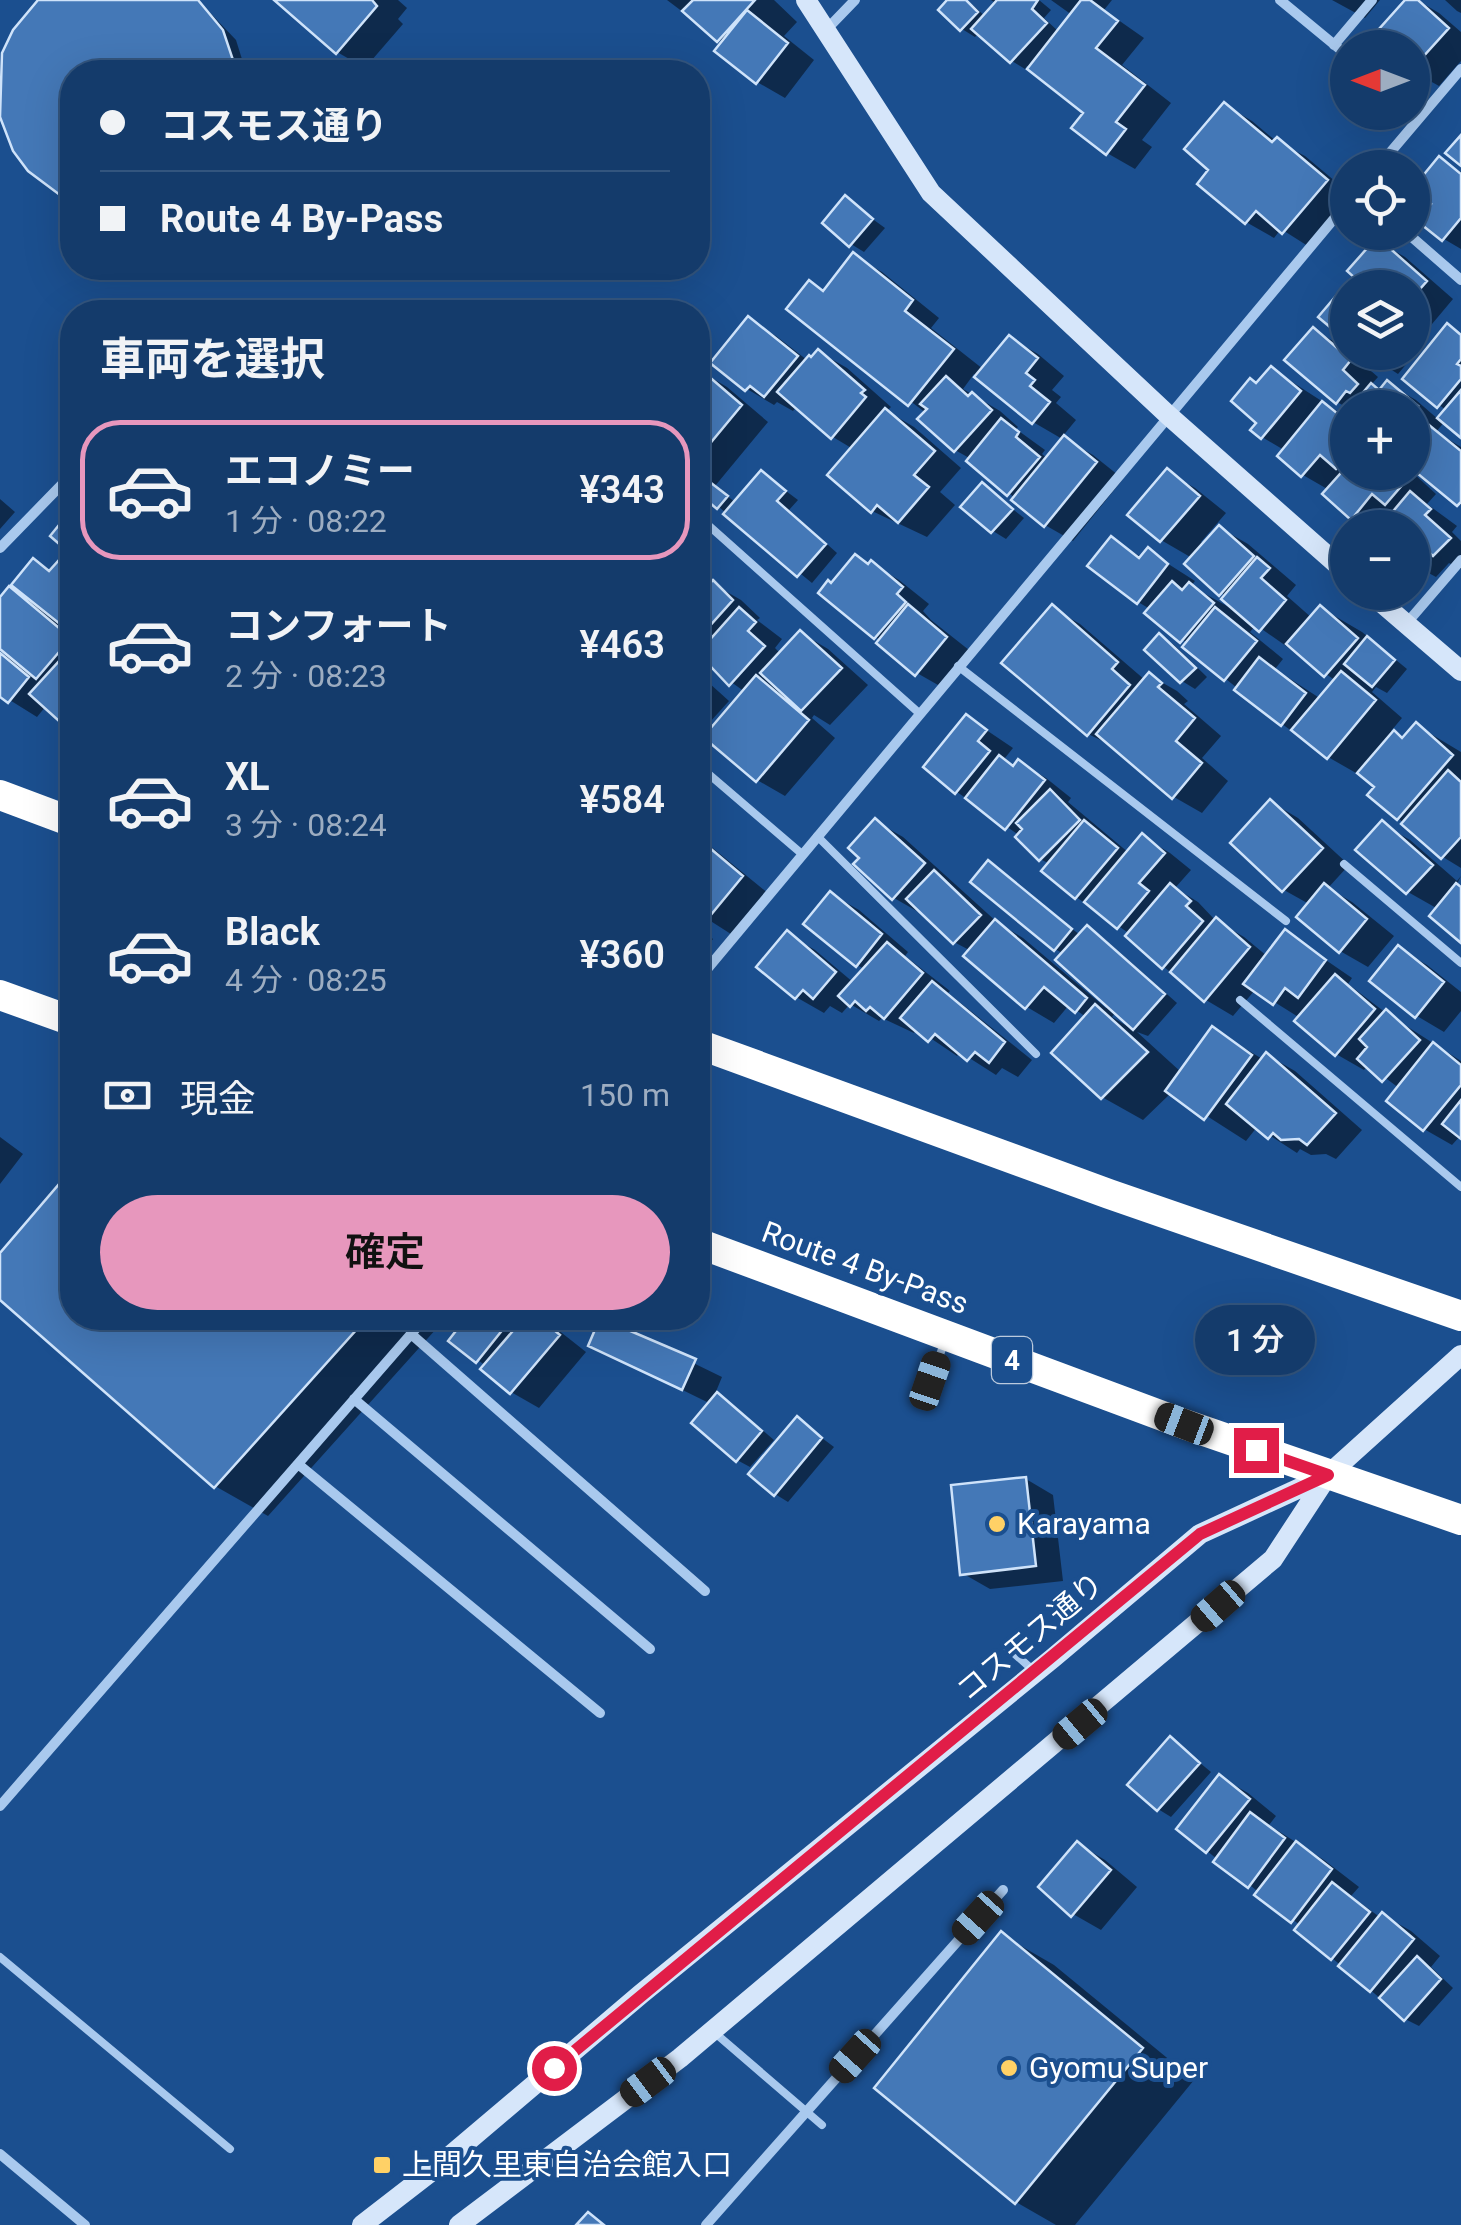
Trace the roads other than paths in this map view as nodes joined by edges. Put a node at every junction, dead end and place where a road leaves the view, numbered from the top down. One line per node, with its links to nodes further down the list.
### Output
1 (806, 0): 5 (street)
2 (854, 0): 5 (street)
3 (1280, 0): 7 (street)
4 (1372, 0): 6 (street)
5 (827, 29): 13 (street)
6 (1347, 30)
7 (1330, 42)
8 (1461, 69): 9 (street)
9 (1430, 99)
10 (1330, 223): 13 (street)
11 (1427, 250): 12 (street)
12 (1461, 280)
13 (1168, 415): 17 (street); 21 (street)
14 (60, 486): 16 (street)
15 (710, 527): 23 (lane)
16 (0, 548)
17 (1330, 558)
18 (1461, 560): 20 (street)
19 (1389, 610): 20 (street)
20 (1406, 625): 22 (street)
21 (958, 666): 23 (street); 30 (lane)
22 (1461, 671)
23 (919, 713): 27 (street)
24 (710, 776): 28 (lane)
25 (0, 795): 26 (highway)
26 (60, 818)
27 (817, 836): 28 (street); 37 (lane)
28 (802, 854): 32 (street)
29 (1344, 864): 31 (lane)
30 (1286, 921)
31 (1461, 963)
32 (710, 965)
33 (0, 994): 35 (highway)
34 (1240, 1000): 38 (lane)
35 (60, 1016)
36 (710, 1048): 40 (highway)
37 (1036, 1054)
38 (1461, 1187)
39 (710, 1248): 43 (highway, Route 4 By-Pass / 4)
40 (1461, 1316)
41 (414, 1330): 42 (street)
42 (411, 1334): 46 (street); 50 (street)
43 (946, 1335): 45 (lane); 48 (highway, Route 4 By-Pass / 4)
44 (1461, 1355): 48 (street)
45 (930, 1381)
46 (354, 1399): 47 (street); 52 (street)
47 (298, 1464): 54 (street); 55 (street)
48 (1328, 1475): 49 (highway, Route 4 By-Pass / 4); 53 (street, コスモス通り); 58 (street)
49 (1461, 1520)
50 (706, 1591)
51 (1007, 1647): 53 (lane)
52 (650, 1649)
53 (1036, 1672): 64 (street, コスモス通り)
54 (600, 1713)
55 (0, 1806)
56 (1003, 1890): 59 (street)
57 (0, 1957): 61 (lane)
58 (713, 2030): 59 (lane); 65 (street)
59 (806, 2111): 60 (lane); 66 (street)
60 (822, 2125)
61 (230, 2150)
62 (0, 2154): 63 (street)
63 (85, 2225)
64 (362, 2225)
65 (459, 2225)
66 (706, 2225)

